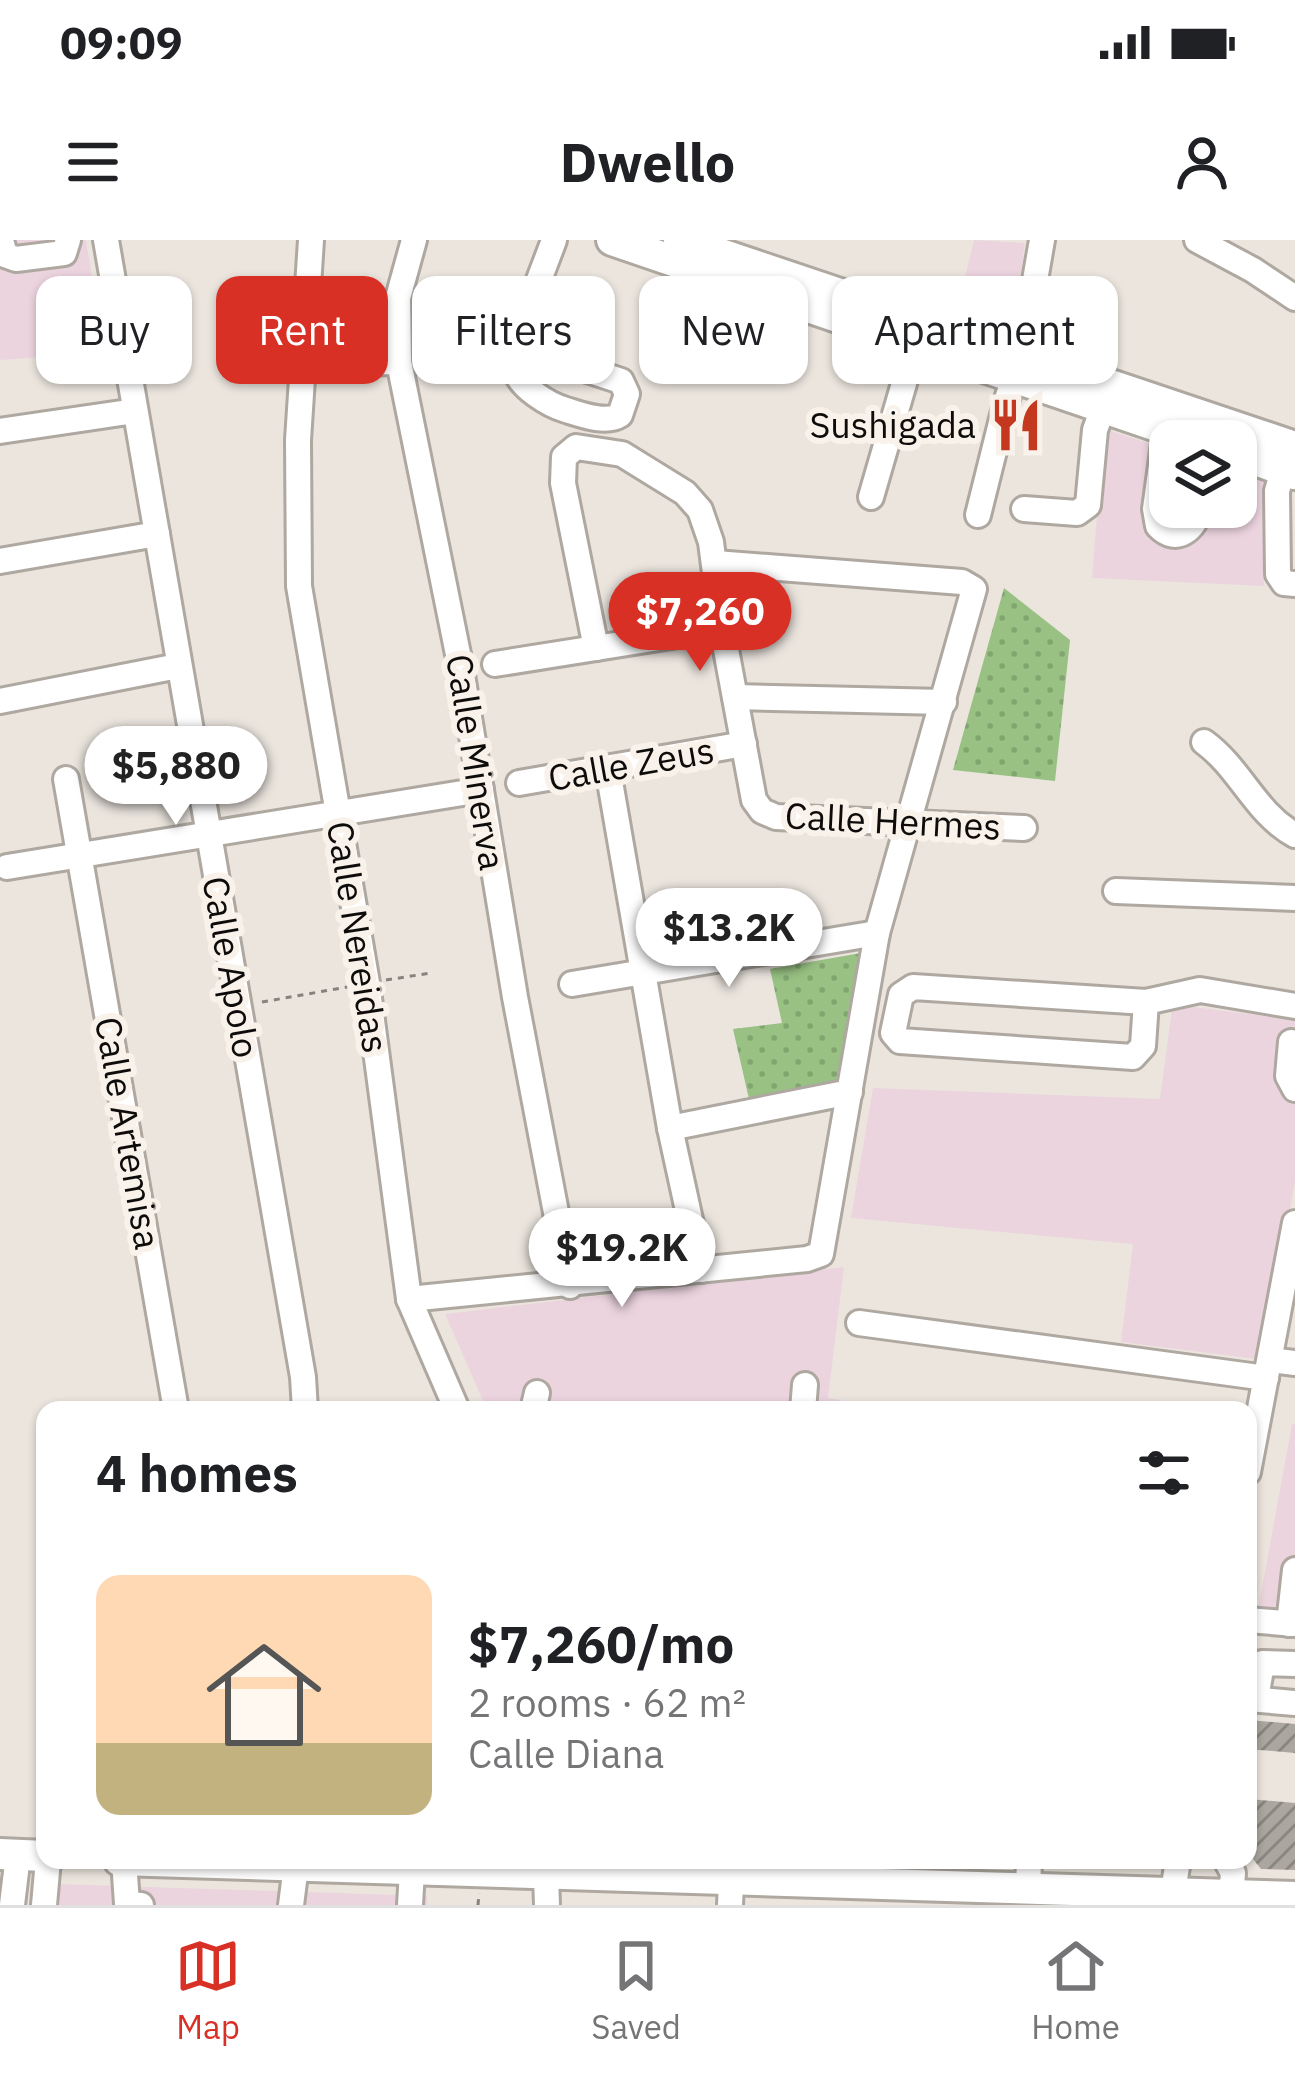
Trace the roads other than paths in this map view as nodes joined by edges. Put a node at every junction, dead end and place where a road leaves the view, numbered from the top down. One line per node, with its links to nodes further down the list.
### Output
1 (1, 240): 2 (street)
2 (68, 240)
3 (106, 240): 26 (street, Calle Apolo)
4 (311, 240): 12 (street, Calle Nereidas)
5 (414, 240): 19 (street, Calle Minerva)
6 (554, 240): 13 (street)
7 (613, 240): 17 (main road)
8 (1042, 240): 14 (street)
9 (1197, 240): 16 (street)
10 (698, 243): 11 (main road)
11 (748, 251): 15 (main road)
12 (309, 276)
13 (542, 276)
14 (1035, 276)
15 (832, 287)
16 (1295, 298)
17 (832, 314)
18 (388, 362): 19 (street)
19 (399, 362): 52 (street, Calle Minerva)
20 (302, 384): 53 (street, Calle Nereidas)
21 (904, 384): 31 (street)
22 (1014, 384): 33 (street)
23 (1055, 384): 25 (main road)
24 (1069, 384): 30 (main road)
25 (1103, 408): 27 (main road); 32 (street)
26 (135, 411): 28 (street); 36 (street, Calle Apolo)
27 (1149, 423)
28 (0, 431)
29 (1257, 457): 30 (main road)
30 (1291, 464): 39 (street)
31 (871, 496)
32 (1024, 509)
33 (978, 515)
34 (1161, 528): 35 (street)
35 (1191, 528)
36 (157, 534): 37 (street); 43 (street, Calle Apolo)
37 (0, 561)
38 (715, 563): 40 (street); 41 (street); 46 (street)
39 (1295, 584)
40 (722, 628): 41 (street); 44 (street)
41 (596, 648): 42 (street)
42 (494, 664)
43 (178, 666): 45 (street); 56 (street, Calle Apolo)
44 (735, 697): 46 (street); 48 (street)
45 (0, 701)
46 (944, 702): 54 (street)
47 (1204, 742): 57 (street)
48 (744, 744): 49 (street, Calle Zeus); 54 (street, Calle Hermes)
49 (608, 770): 51 (street, Calle Zeus); 63 (street)
50 (66, 779): 58 (street, Calle Artemisa)
51 (519, 783)
52 (481, 790): 53 (street); 73 (street, Calle Minerva)
53 (340, 813): 56 (street); 74 (street, Calle Nereidas)
54 (910, 823): 55 (street, Calle Hermes); 62 (street)
55 (1024, 828)
56 (208, 834): 58 (street); 78 (street, Calle Apolo)
57 (1295, 835)
58 (81, 855): 59 (street); 77 (street, Calle Artemisa)
59 (7, 867)
60 (1292, 886): 61 (street)
61 (1116, 891)
62 (877, 933): 63 (street); 69 (street)
63 (645, 974): 64 (street); 70 (street)
64 (572, 984)
65 (1146, 1002): 65 (street); 66 (street)
66 (1295, 1006)
67 (1291, 1042): 68 (street)
68 (1295, 1089)
69 (850, 1092): 70 (street); 72 (street)
70 (670, 1128): 72 (street)
71 (1295, 1223): 76 (street)
72 (701, 1270): 73 (street)
73 (570, 1286): 74 (street)
74 (409, 1299): 79 (street, Calle Nereidas)
75 (859, 1323): 76 (street)
76 (1280, 1356): 80 (street)
77 (174, 1401)
78 (304, 1401)
79 (453, 1401)
80 (1257, 1439)
81 (1295, 1570): 83 (street)
82 (1257, 1622): 83 (street)
83 (1292, 1624)
84 (1295, 1664): 85 (street)
85 (1257, 1682)
86 (1257, 1699): 87 (street)
87 (1295, 1703)
88 (123, 1869): 102 (street)
89 (310, 1869): 104 (street)
90 (383, 1869): 94 (main road)
91 (635, 1869): 96 (main road); 97 (main road)
92 (1177, 1869): 101 (street)
93 (1231, 1869): 99 (street)
94 (412, 1871): 97 (main road); 105 (street)
95 (1028, 1876): 98 (main road); 101 (main road)
96 (731, 1882): 98 (main road)
97 (547, 1890)
98 (956, 1897)
99 (1232, 1897): 100 (main road); 101 (main road)
100 (1295, 1898)
101 (1172, 1900)
102 (127, 1905): 103 (street)
103 (141, 1905)
104 (292, 1905)
105 (410, 1905)

